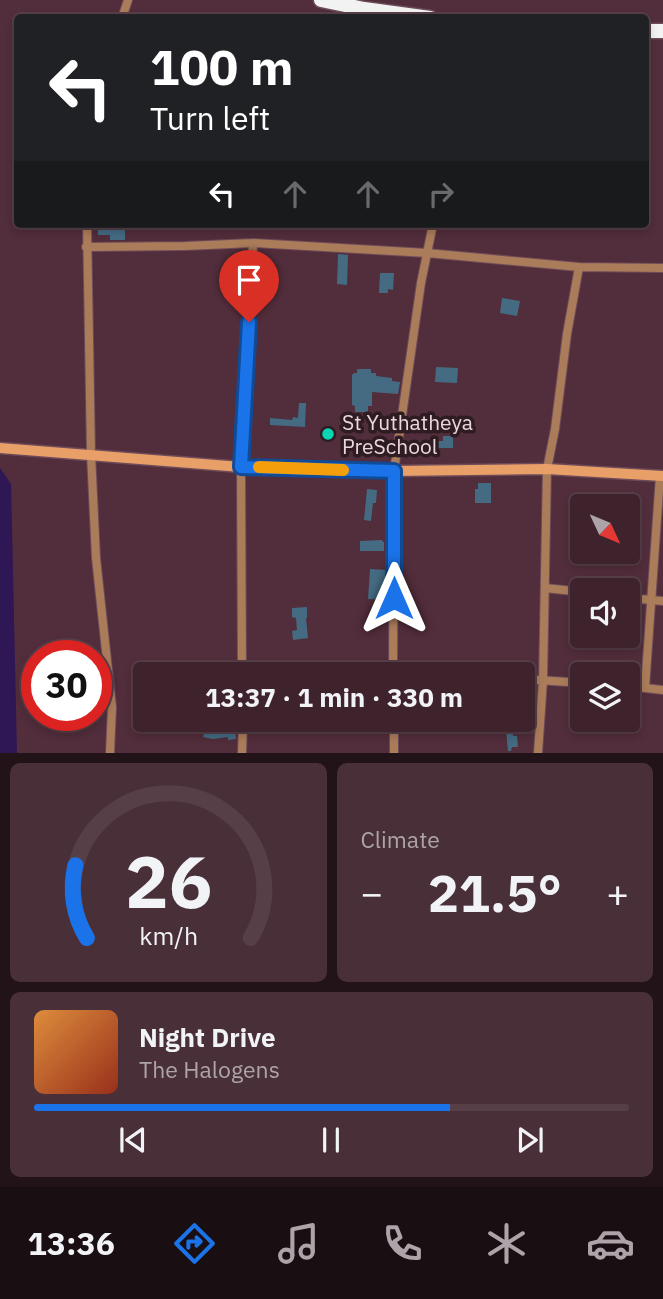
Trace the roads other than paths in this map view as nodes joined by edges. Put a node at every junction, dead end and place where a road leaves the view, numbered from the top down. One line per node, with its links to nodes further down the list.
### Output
1 (321, 0): 2 (highway)
2 (400, 14)
3 (87, 228): 6 (street)
4 (432, 228): 7 (street)
5 (253, 243): 6 (street); 7 (street); 12 (street)
6 (86, 247): 11 (street)
7 (427, 253): 8 (street); 14 (street)
8 (579, 267): 9 (street); 13 (street)
9 (663, 268)
10 (0, 448): 11 (street)
11 (91, 454): 12 (street); 31 (street)
12 (241, 467): 14 (street); 21 (street)
13 (547, 469): 14 (street); 15 (street); 16 (street)
14 (394, 471): 22 (street)
15 (661, 476): 19 (street)
16 (545, 588): 17 (street); 24 (street)
17 (570, 591)
18 (640, 599): 19 (street)
19 (650, 600): 20 (street); 27 (street)
20 (663, 601)
21 (242, 662)
22 (393, 662)
23 (535, 680): 24 (street)
24 (543, 680): 25 (street); 34 (street)
25 (570, 682)
26 (640, 688): 27 (street)
27 (645, 688): 28 (street)
28 (663, 690)
29 (243, 732): 32 (street)
30 (394, 732): 33 (street)
31 (110, 753)
32 (243, 753)
33 (394, 753)
34 (538, 753)

